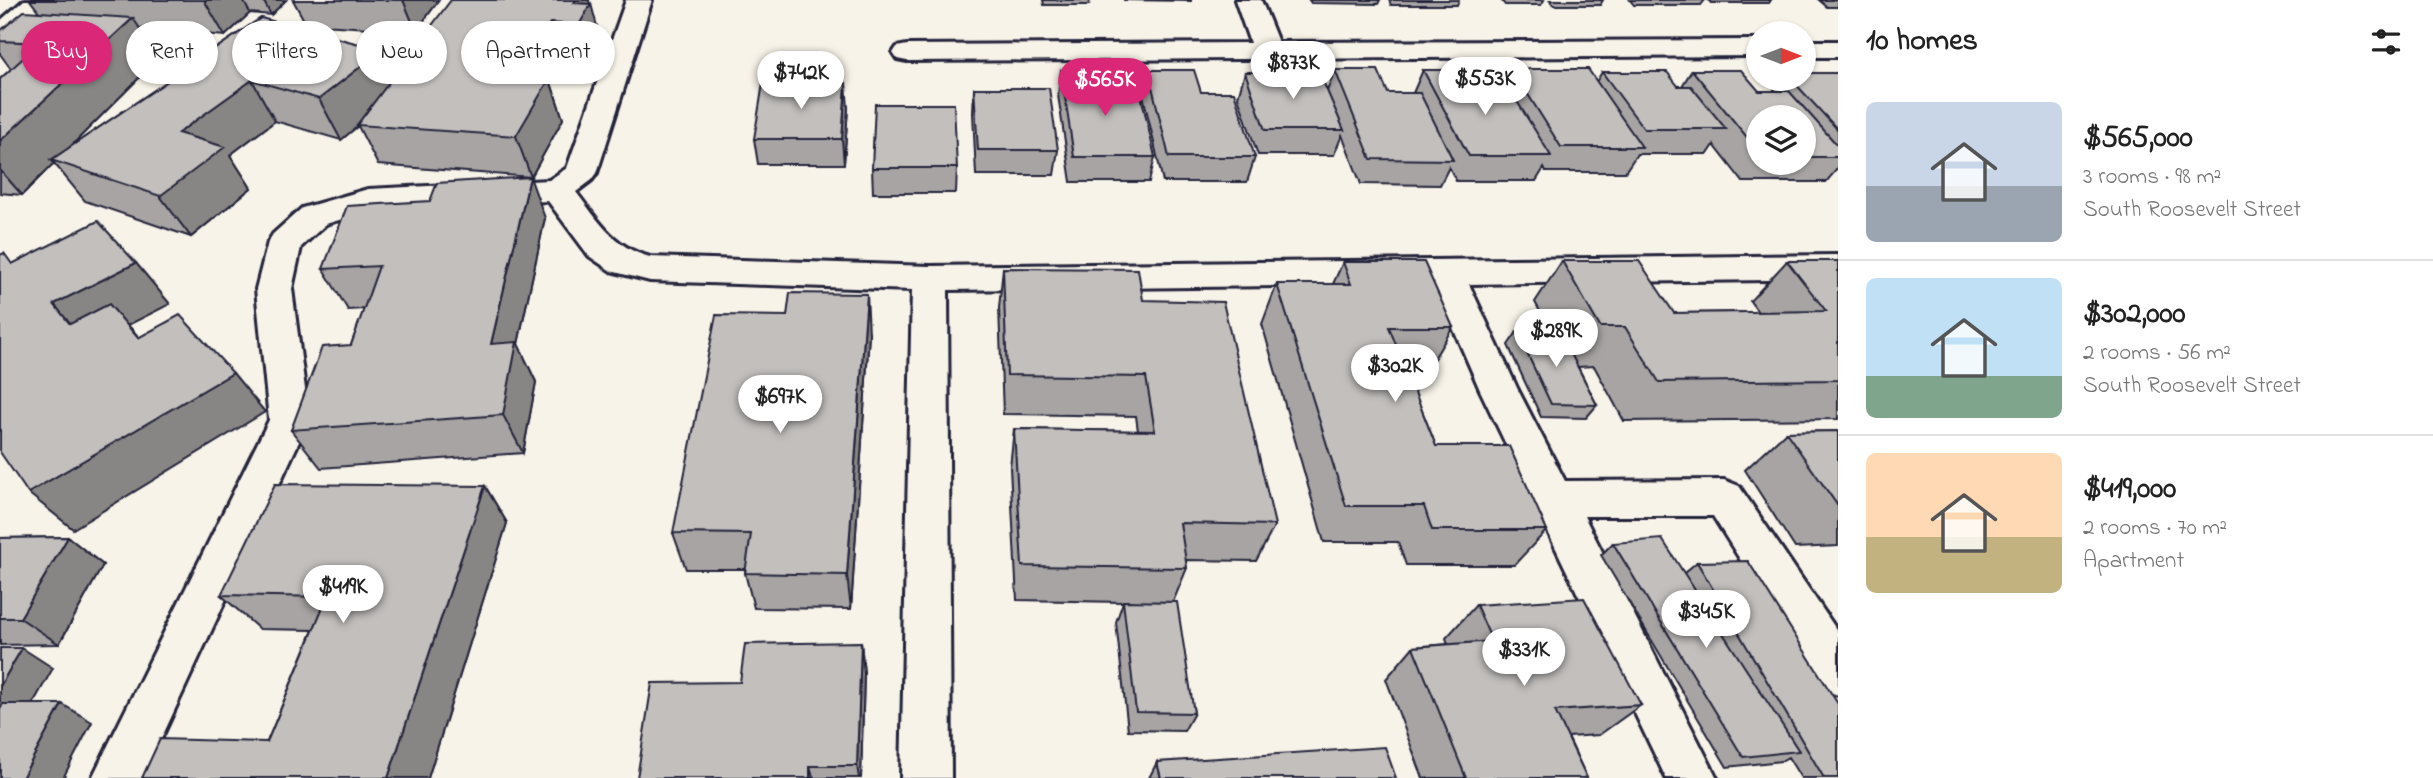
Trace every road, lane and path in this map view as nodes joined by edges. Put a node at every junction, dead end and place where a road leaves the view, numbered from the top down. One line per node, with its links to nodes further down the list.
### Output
1 (40, 0): 4 (street)
2 (639, 0): 10 (street)
3 (1248, 0): 8 (street)
4 (0, 35)
5 (1746, 48): 8 (street)
6 (1816, 49): 7 (street)
7 (1838, 50)
8 (1267, 51): 9 (street)
9 (907, 53)
10 (557, 190): 13 (street); 16 (street)
11 (1838, 267): 12 (street)
12 (1447, 273): 13 (street); 14 (street)
13 (930, 278): 17 (street)
14 (1553, 499): 15 (street); 18 (street)
15 (1838, 673)
16 (117, 778)
17 (926, 778)
18 (1692, 778)

